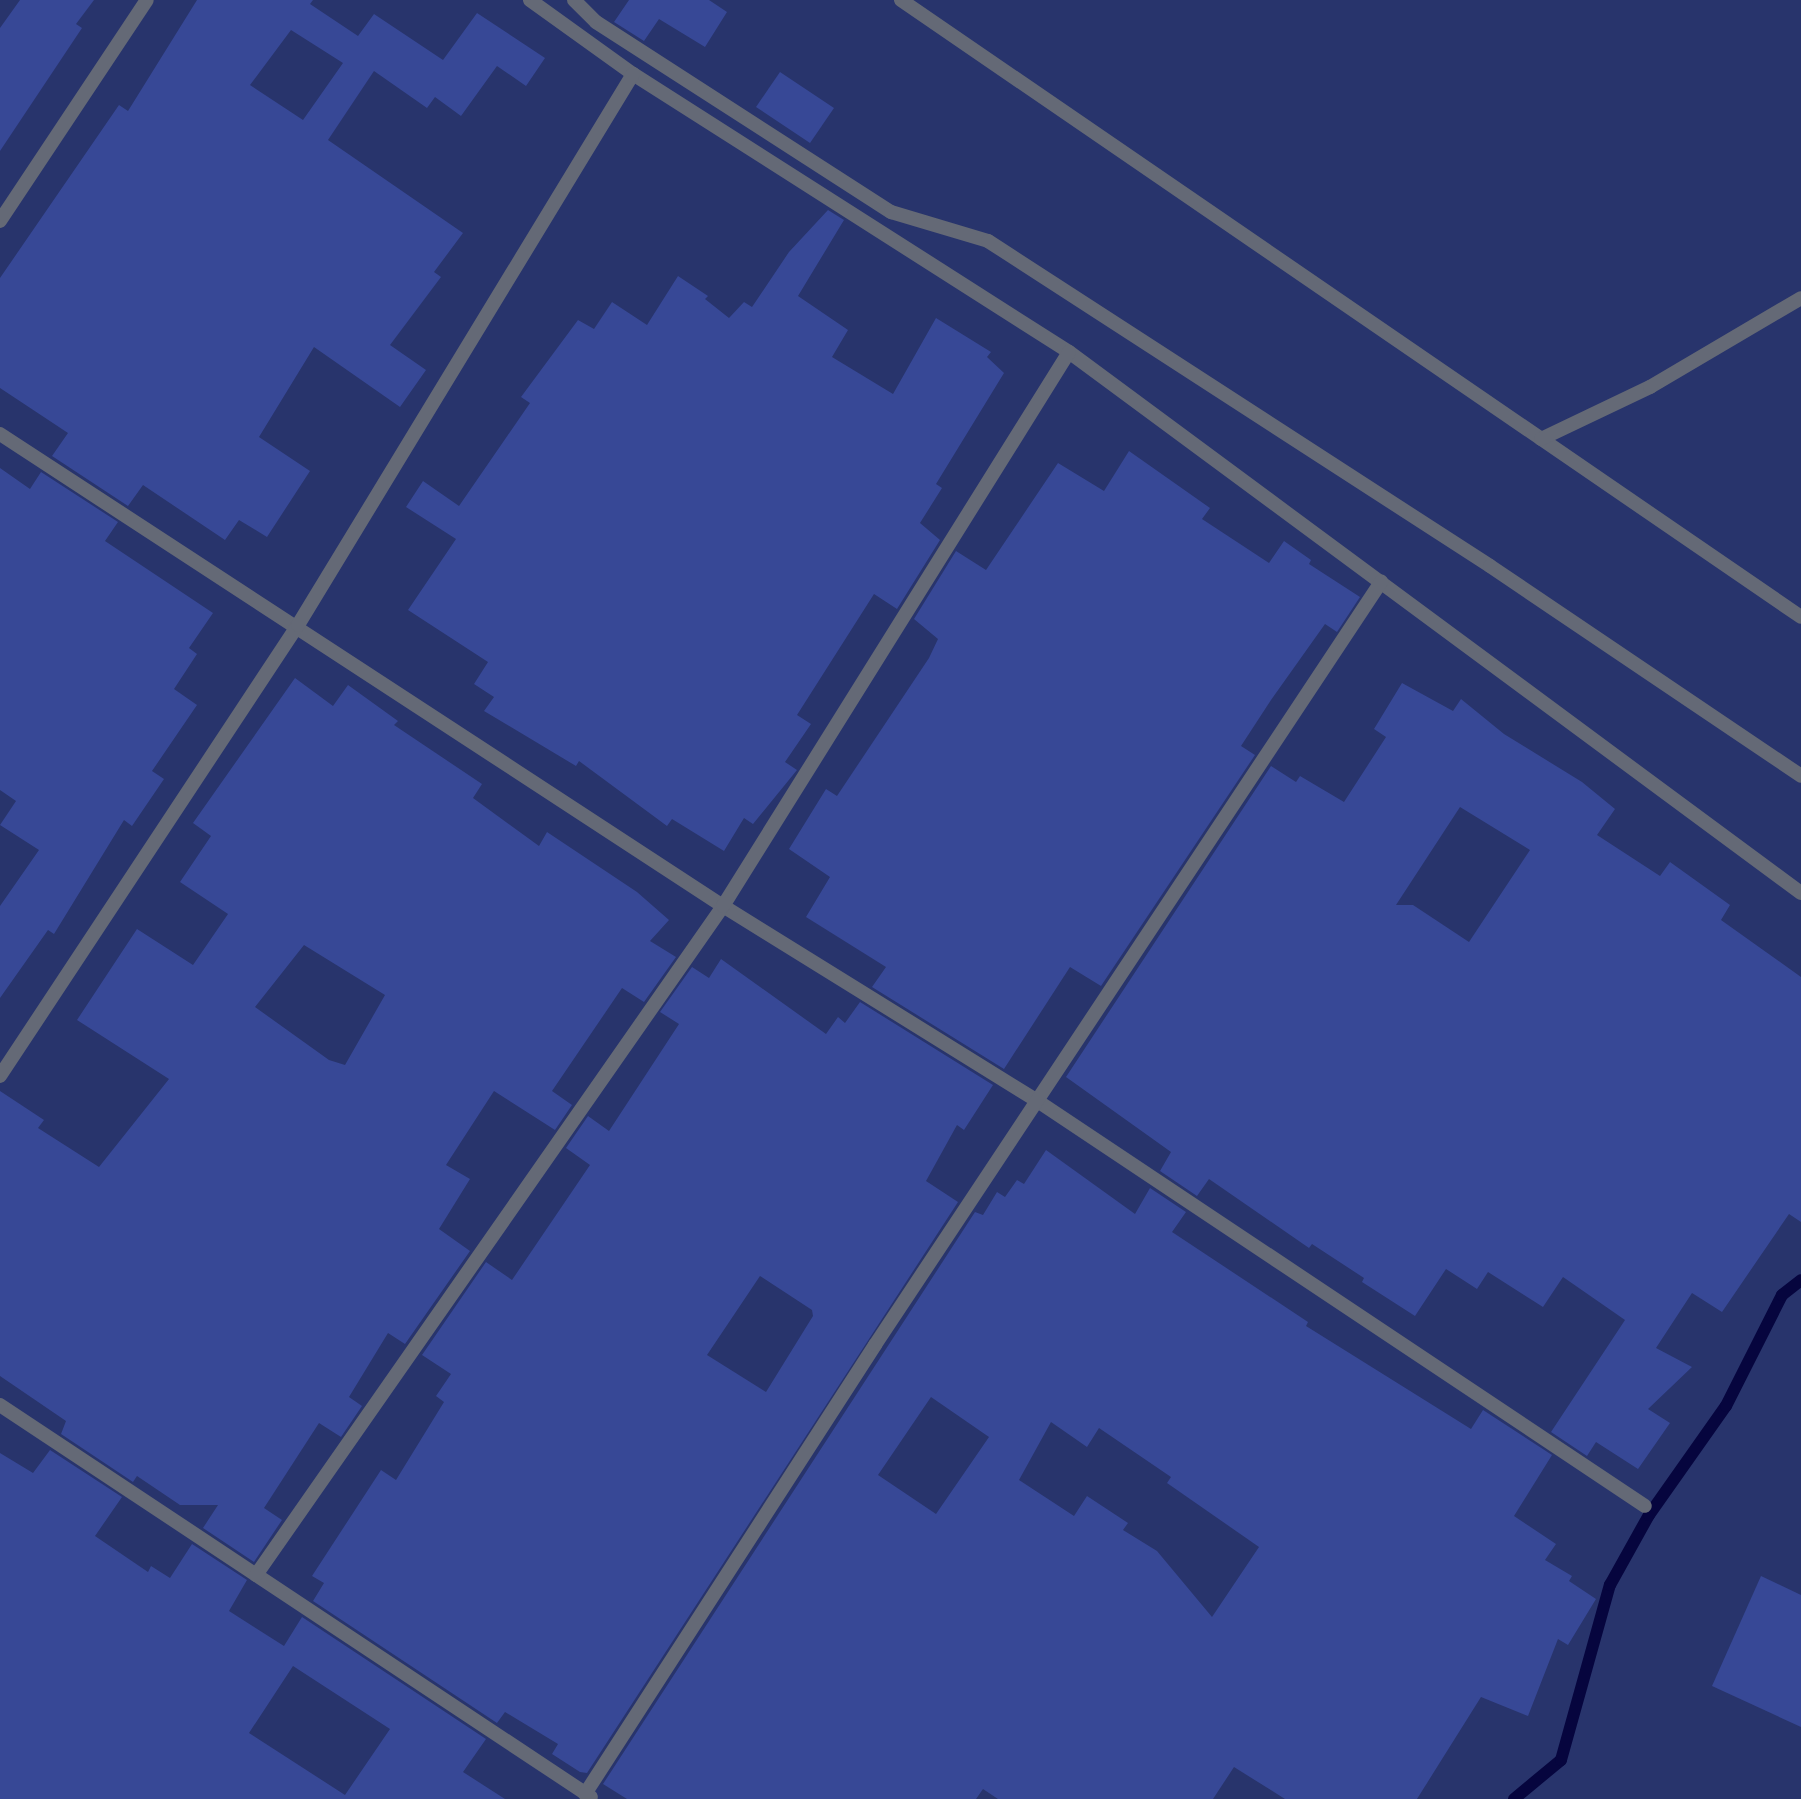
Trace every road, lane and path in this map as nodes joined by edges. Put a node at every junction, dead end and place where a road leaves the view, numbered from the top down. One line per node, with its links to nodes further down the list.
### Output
1 (147, 0): 6 (street)
2 (530, 0): 5 (street)
3 (574, 0): 14 (street)
4 (901, 0): 10 (street)
5 (633, 74): 8 (street); 13 (street)
6 (0, 221)
7 (1801, 298): 10 (street)
8 (1069, 352): 11 (street); 16 (street)
9 (0, 434): 13 (street)
10 (1541, 439): 12 (street)
11 (1381, 582): 15 (street); 18 (street)
12 (1801, 617)
13 (298, 625): 16 (street); 17 (street)
14 (1801, 776)
15 (1801, 893)
16 (723, 906): 18 (street); 21 (street)
17 (0, 1076)
18 (1039, 1102): 20 (street); 22 (street)
19 (0, 1405): 21 (street)
20 (1644, 1506)
21 (256, 1575): 22 (street)
22 (589, 1796)

